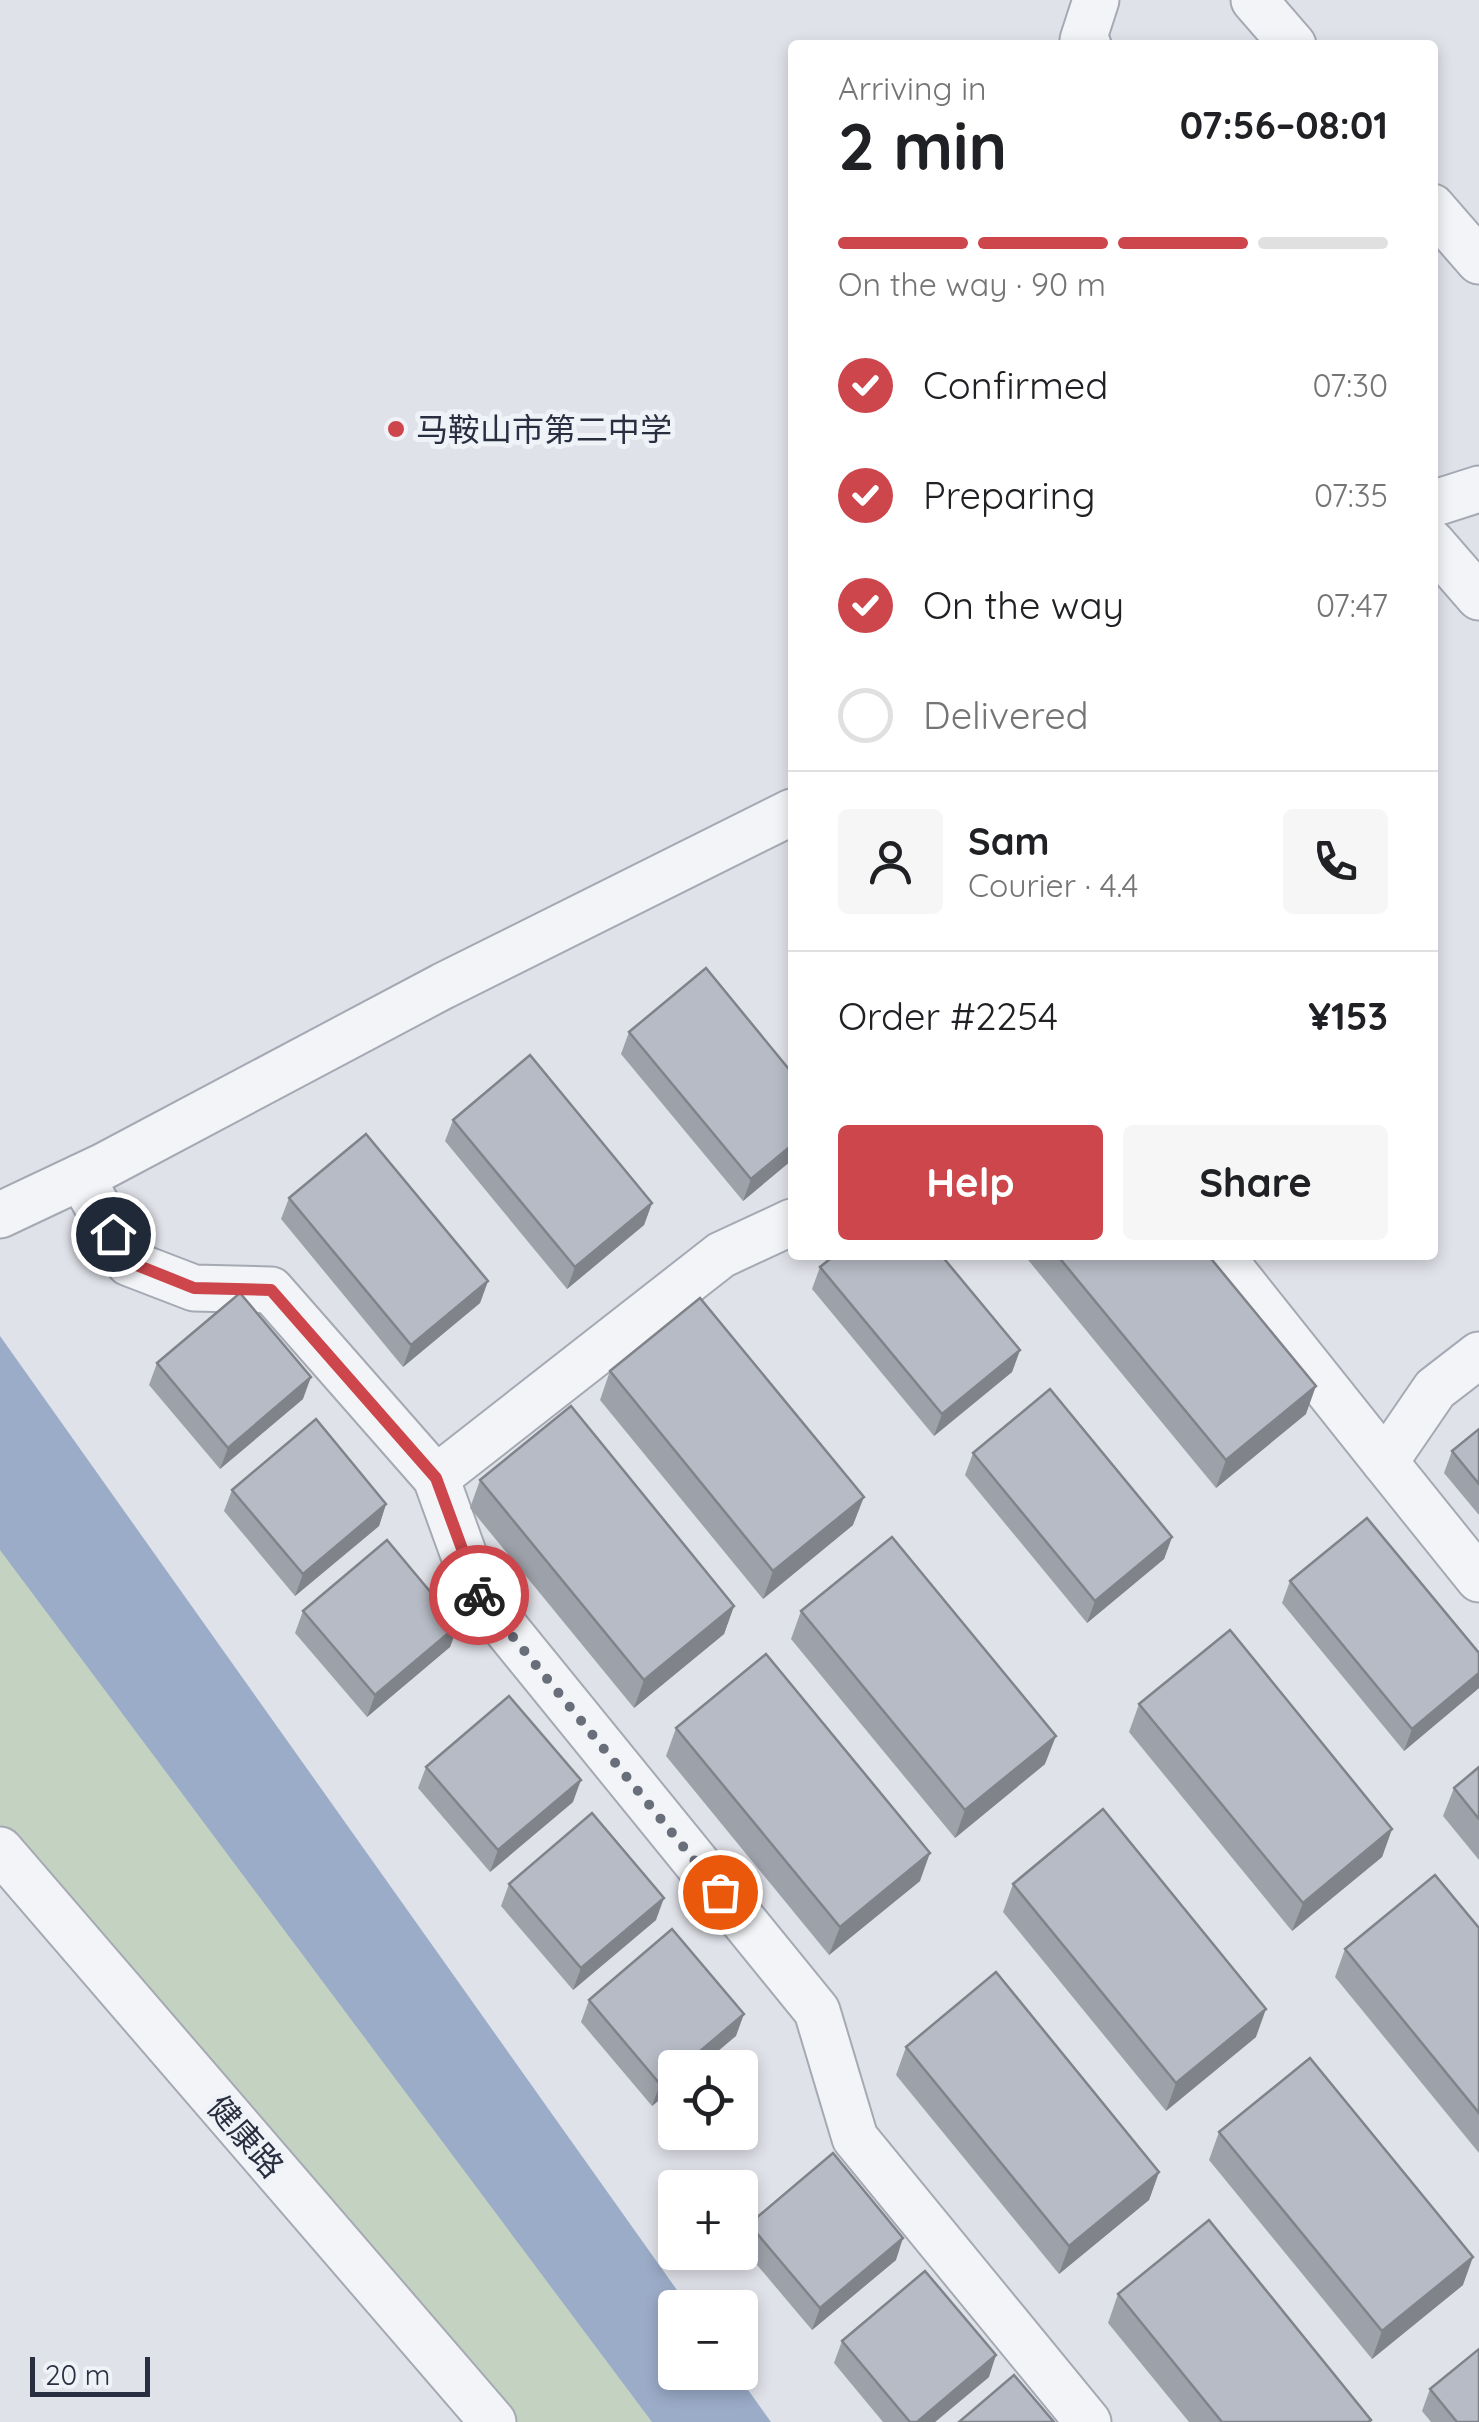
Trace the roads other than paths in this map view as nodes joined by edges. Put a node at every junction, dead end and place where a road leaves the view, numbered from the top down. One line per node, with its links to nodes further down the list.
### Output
1 (1096, 0): 3 (street)
2 (1254, 0): 4 (street)
3 (1083, 40)
4 (1289, 40)
5 (1438, 214): 6 (street)
6 (1479, 261)
7 (1479, 488): 8 (street)
8 (1438, 502)
9 (1438, 550): 10 (street)
10 (1479, 597)
11 (788, 814): 12 (street)
12 (81, 1177): 13 (street); 18 (street)
13 (0, 1215)
14 (788, 1224): 18 (street)
15 (1224, 1260): 17 (street)
16 (1479, 1355): 17 (street)
17 (1385, 1462): 19 (street)
18 (436, 1478): 22 (street)
19 (1479, 1579)
20 (0, 1850): 21 (street, 健康路)
21 (493, 2422)
22 (1088, 2422)

